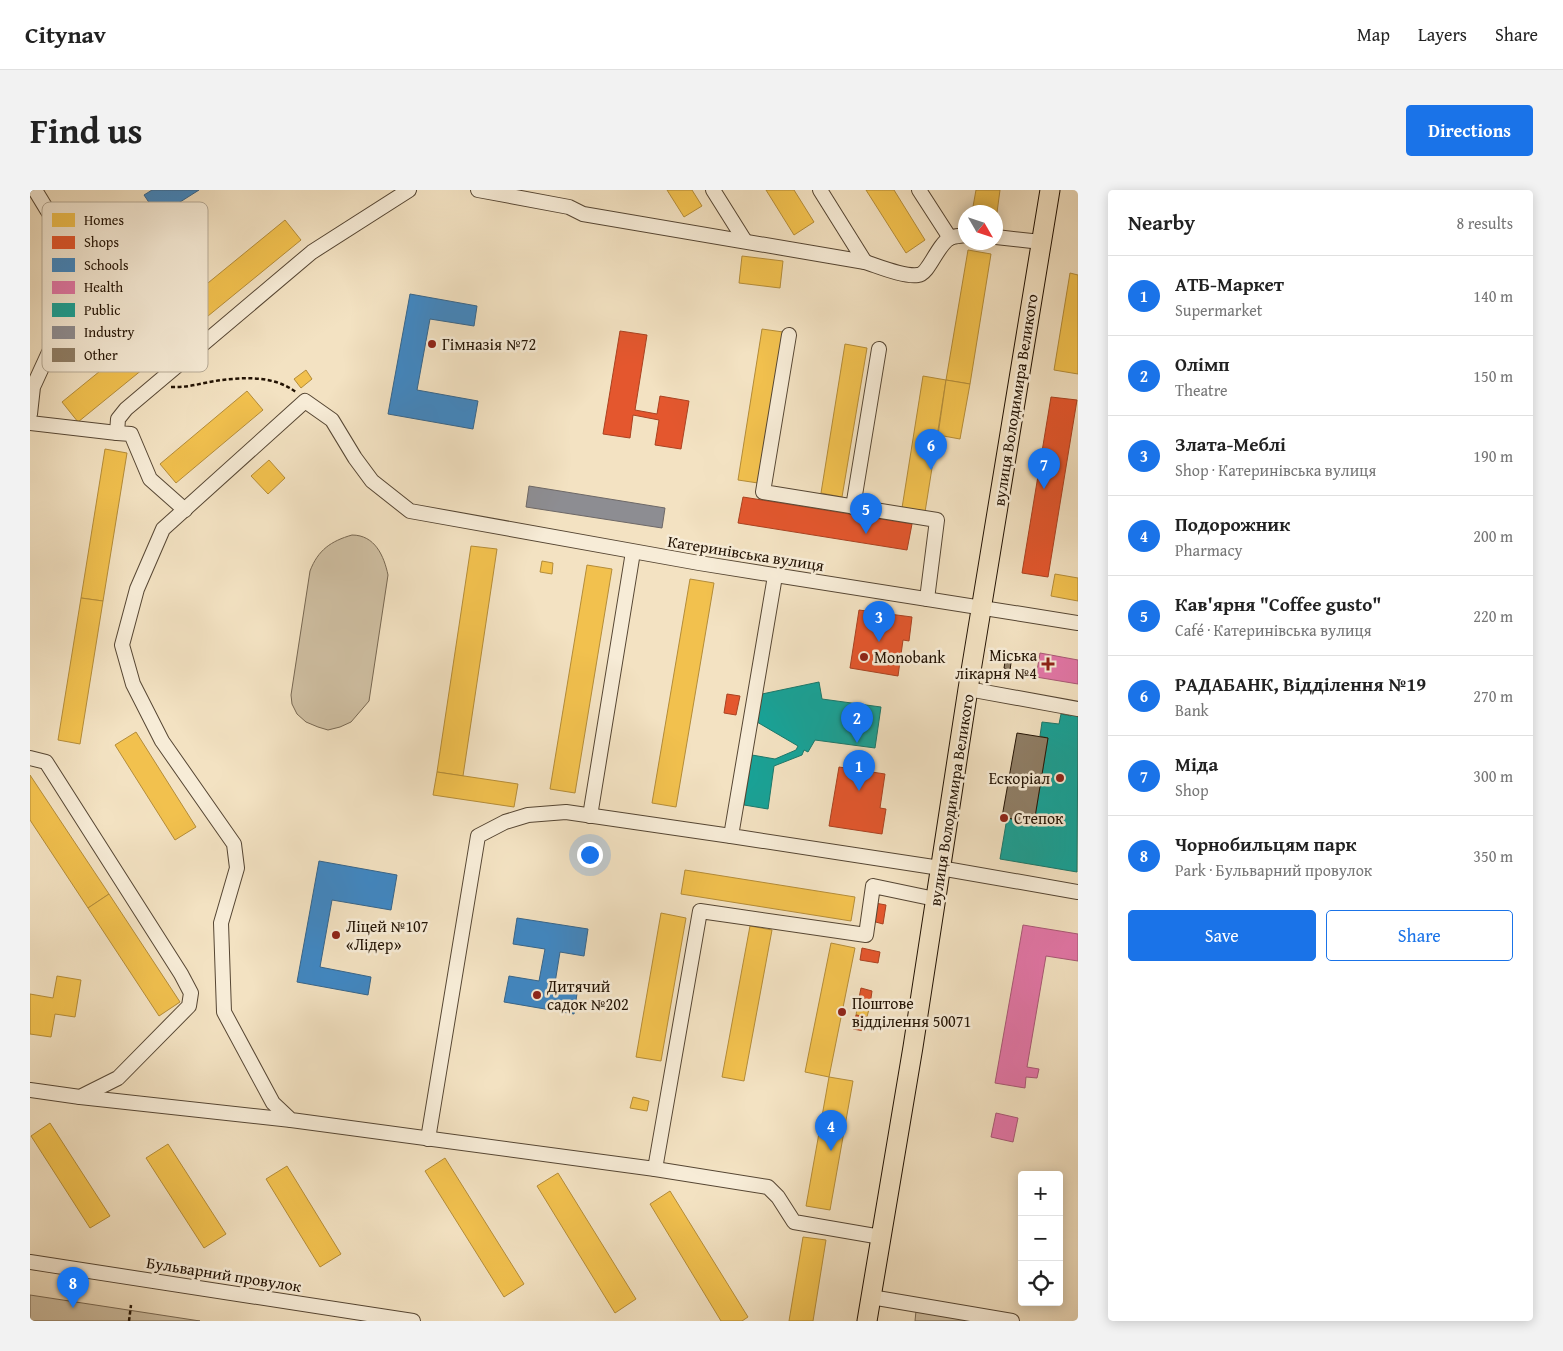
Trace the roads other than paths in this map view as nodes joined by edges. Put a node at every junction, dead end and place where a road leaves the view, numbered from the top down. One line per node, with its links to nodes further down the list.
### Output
1 (35, 190): 9 (street)
2 (408, 190): 18 (street)
3 (478, 190): 10 (street)
4 (543, 190): 10 (street)
5 (713, 190): 14 (street)
6 (820, 190): 16 (street)
7 (919, 190): 12 (street)
8 (1050, 190): 15 (main road, вулиця Володимира Великого)
9 (42, 202)
10 (551, 203): 14 (street)
11 (958, 236): 12 (street)
12 (950, 238): 16 (street)
13 (1003, 238): 15 (street)
14 (745, 241): 16 (street)
15 (1041, 242): 30 (main road, вулиця Володимира Великого)
16 (864, 262)
17 (789, 335): 25 (street)
18 (208, 340)
19 (879, 349): 25 (street)
20 (42, 366): 22 (street)
21 (170, 372): 24 (street)
22 (30, 414)
23 (30, 423): 24 (street)
24 (116, 433): 26 (street)
25 (853, 507): 29 (street)
26 (185, 510): 27 (street, Катеринівська вулиця); 42 (street)
27 (633, 552): 28 (street, Катеринівська вулиця); 35 (street)
28 (775, 576): 29 (street, Катеринівська вулиця); 36 (street)
29 (926, 599): 30 (street, Катеринівська вулиця)
30 (982, 607): 31 (street, Катеринівська вулиця); 32 (main road, вулиця Володимира Великого)
31 (1078, 623)
32 (968, 689): 33 (street); 37 (main road, вулиця Володимира Великого)
33 (1078, 708)
34 (30, 758): 41 (street)
35 (590, 816): 36 (street); 43 (street)
36 (731, 836): 37 (street)
37 (940, 868): 38 (street); 39 (main road, вулиця Володимира Великого)
38 (1078, 892)
39 (936, 899): 44 (street); 45 (main road, вулиця Володимира Великого)
40 (30, 1090): 41 (street)
41 (80, 1097): 42 (street)
42 (291, 1120): 43 (street)
43 (428, 1138): 44 (street)
44 (655, 1169): 45 (street)
45 (881, 1237): 47 (main road, вулиця Володимира Великого)
46 (30, 1262): 48 (street, Бульварний провулок)
47 (871, 1297): 49 (main road, вулиця Володимира Великого); 50 (street)
48 (413, 1321)
49 (867, 1321)
50 (1012, 1321)

